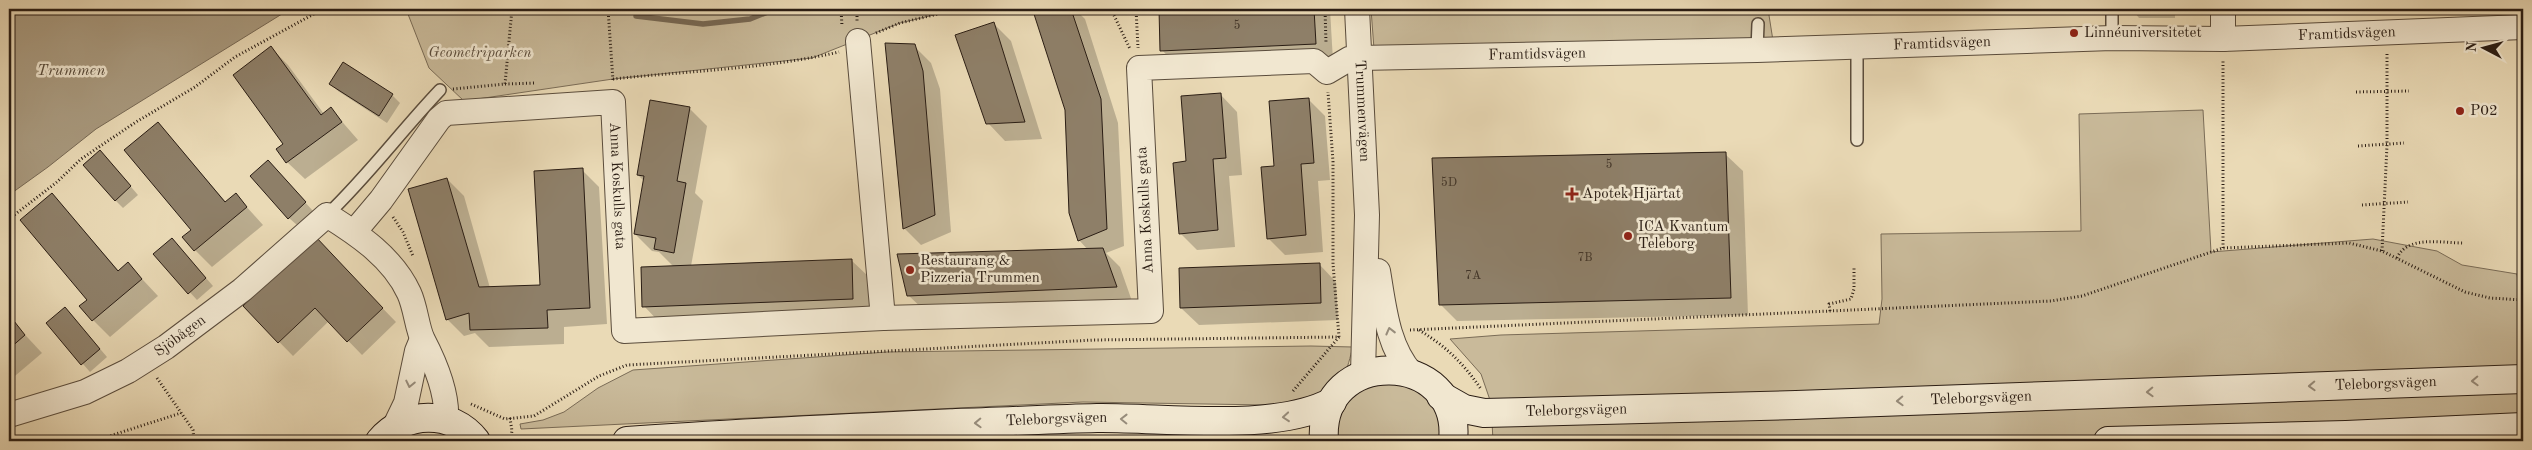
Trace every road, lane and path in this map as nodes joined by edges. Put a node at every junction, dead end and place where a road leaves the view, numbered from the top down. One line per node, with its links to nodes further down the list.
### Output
1 (323, 9): 38 (path)
2 (512, 9): 23 (path)
3 (608, 9): 24 (path)
4 (959, 9): 16 (path)
5 (1112, 9): 20 (path)
6 (1136, 9): 20 (path)
7 (1326, 9): 21 (path)
8 (1357, 9): 19 (street, Trummenvägen)
9 (2112, 9): 14 (lane)
10 (2222, 9): 15 (street)
11 (1758, 24): 18 (lane)
12 (2523, 27): 13 (street, Framtidsvägen)
13 (2386, 32): 15 (street, Framtidsvägen); 28 (path)
14 (2112, 38): 15 (street, Framtidsvägen); 17 (street, Framtidsvägen)
15 (2223, 39): 41 (path)
16 (858, 41): 24 (path); 47 (street)
17 (1858, 45): 18 (street, Framtidsvägen); 29 (lane)
18 (1757, 50): 19 (street, Framtidsvägen)
19 (1359, 58): 21 (street); 37 (street, Trummenvägen)
20 (1139, 68): 21 (street); 47 (street, Anna Koskulls gata)
21 (1327, 72): 48 (path)
22 (544, 83): 23 (path)
23 (505, 84): 25 (path)
24 (611, 87): 39 (street, Anna Koskulls gata); 47 (street, Anna Koskulls gata)
25 (440, 90): 36 (lane, Sjöbågen)
26 (2409, 91): 28 (path)
27 (2356, 92): 28 (path)
28 (2388, 92): 31 (path)
29 (1856, 140)
30 (2404, 143): 31 (path)
31 (2387, 145): 32 (path); 34 (path)
32 (2358, 146)
33 (2408, 202): 34 (path)
34 (2385, 203): 35 (path); 42 (path)
35 (2362, 205)
36 (327, 215): 39 (street); 50 (street, Sjöbågen)
37 (1367, 215): 51 (street, Trummenvägen); 52 (street, Trummenvägen, one-way to 37)
38 (9, 219)
39 (354, 232): 49 (street)
40 (2463, 243): 43 (path)
41 (2223, 248): 42 (path); 46 (path)
42 (2382, 251): 43 (path)
43 (2397, 258): 45 (path)
44 (1854, 268): 46 (path)
45 (2523, 300)
46 (1830, 311): 57 (path)
47 (883, 318)
48 (1339, 337)
49 (422, 339): 61 (street); 62 (street, one-way to 62)
50 (145, 360): 56 (path); 58 (street, Sjöbågen)
51 (1364, 374): 52 (main road); 55 (main road)
52 (1412, 374): 54 (main road, Teleborgsvägen)
53 (2522, 377): 57 (main road, Teleborgsvägen, one-way to 57)
54 (1442, 396): 57 (main road, Teleborgsvägen); 69 (main road)
55 (1332, 402): 67 (main road, Teleborgsvägen, one-way to 67); 68 (main road)
56 (181, 413): 63 (path); 64 (path)
57 (1484, 413)
58 (9, 415)
59 (510, 418): 66 (path)
60 (2523, 427): 70 (main road)
61 (463, 431): 62 (main road); 65 (main road)
62 (384, 436)
63 (94, 441)
64 (194, 441)
65 (492, 441)
66 (510, 441)
67 (627, 441)
68 (1324, 441)
69 (1453, 441)
70 (2108, 441)

